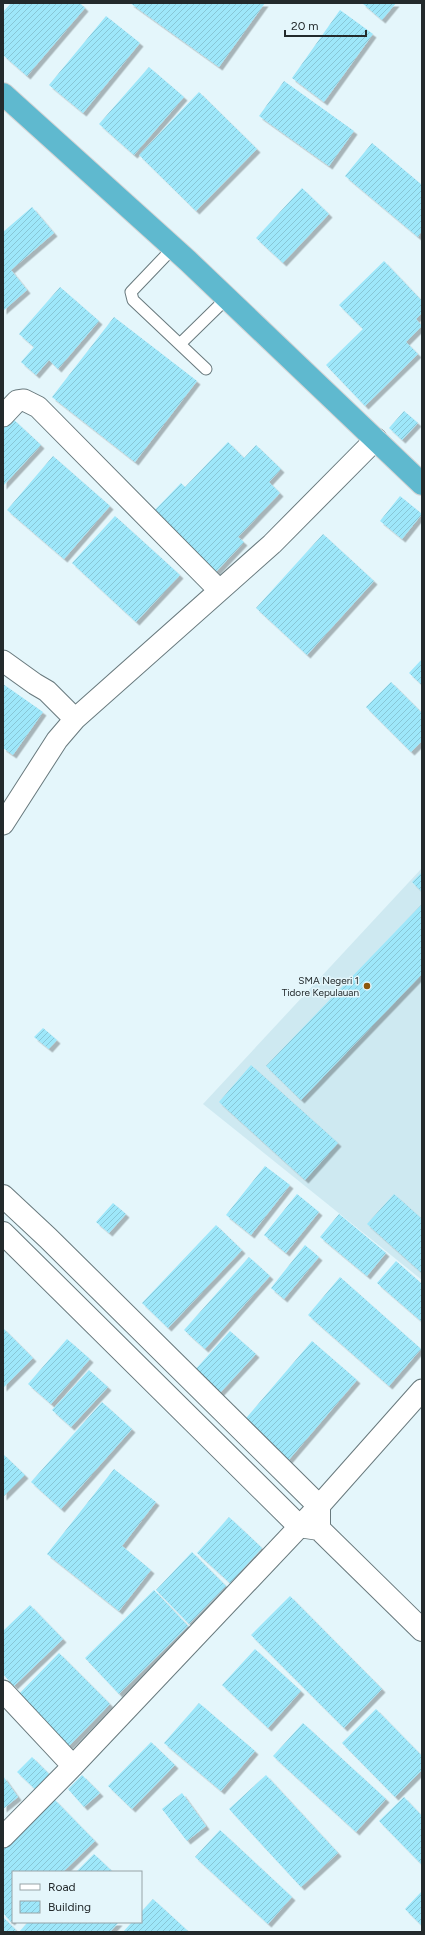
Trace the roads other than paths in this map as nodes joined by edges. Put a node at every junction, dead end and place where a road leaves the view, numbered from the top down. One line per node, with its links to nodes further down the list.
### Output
1 (3, 94): 2 (highway)
2 (174, 248): 3 (highway); 4 (lane)
3 (227, 298): 4 (lane); 7 (highway)
4 (180, 344): 5 (lane)
5 (206, 369)
6 (3, 416): 9 (street)
7 (376, 439): 8 (highway); 9 (street)
8 (422, 484)
9 (219, 590): 11 (street)
10 (3, 660): 11 (street)
11 (75, 719): 12 (street)
12 (3, 824)
13 (3, 1196): 16 (street)
14 (3, 1233): 17 (street)
15 (422, 1390): 16 (street)
16 (319, 1506): 17 (street)
17 (309, 1528): 18 (street); 20 (street)
18 (422, 1630)
19 (3, 1691): 20 (street)
20 (74, 1766): 21 (street)
21 (3, 1836)

